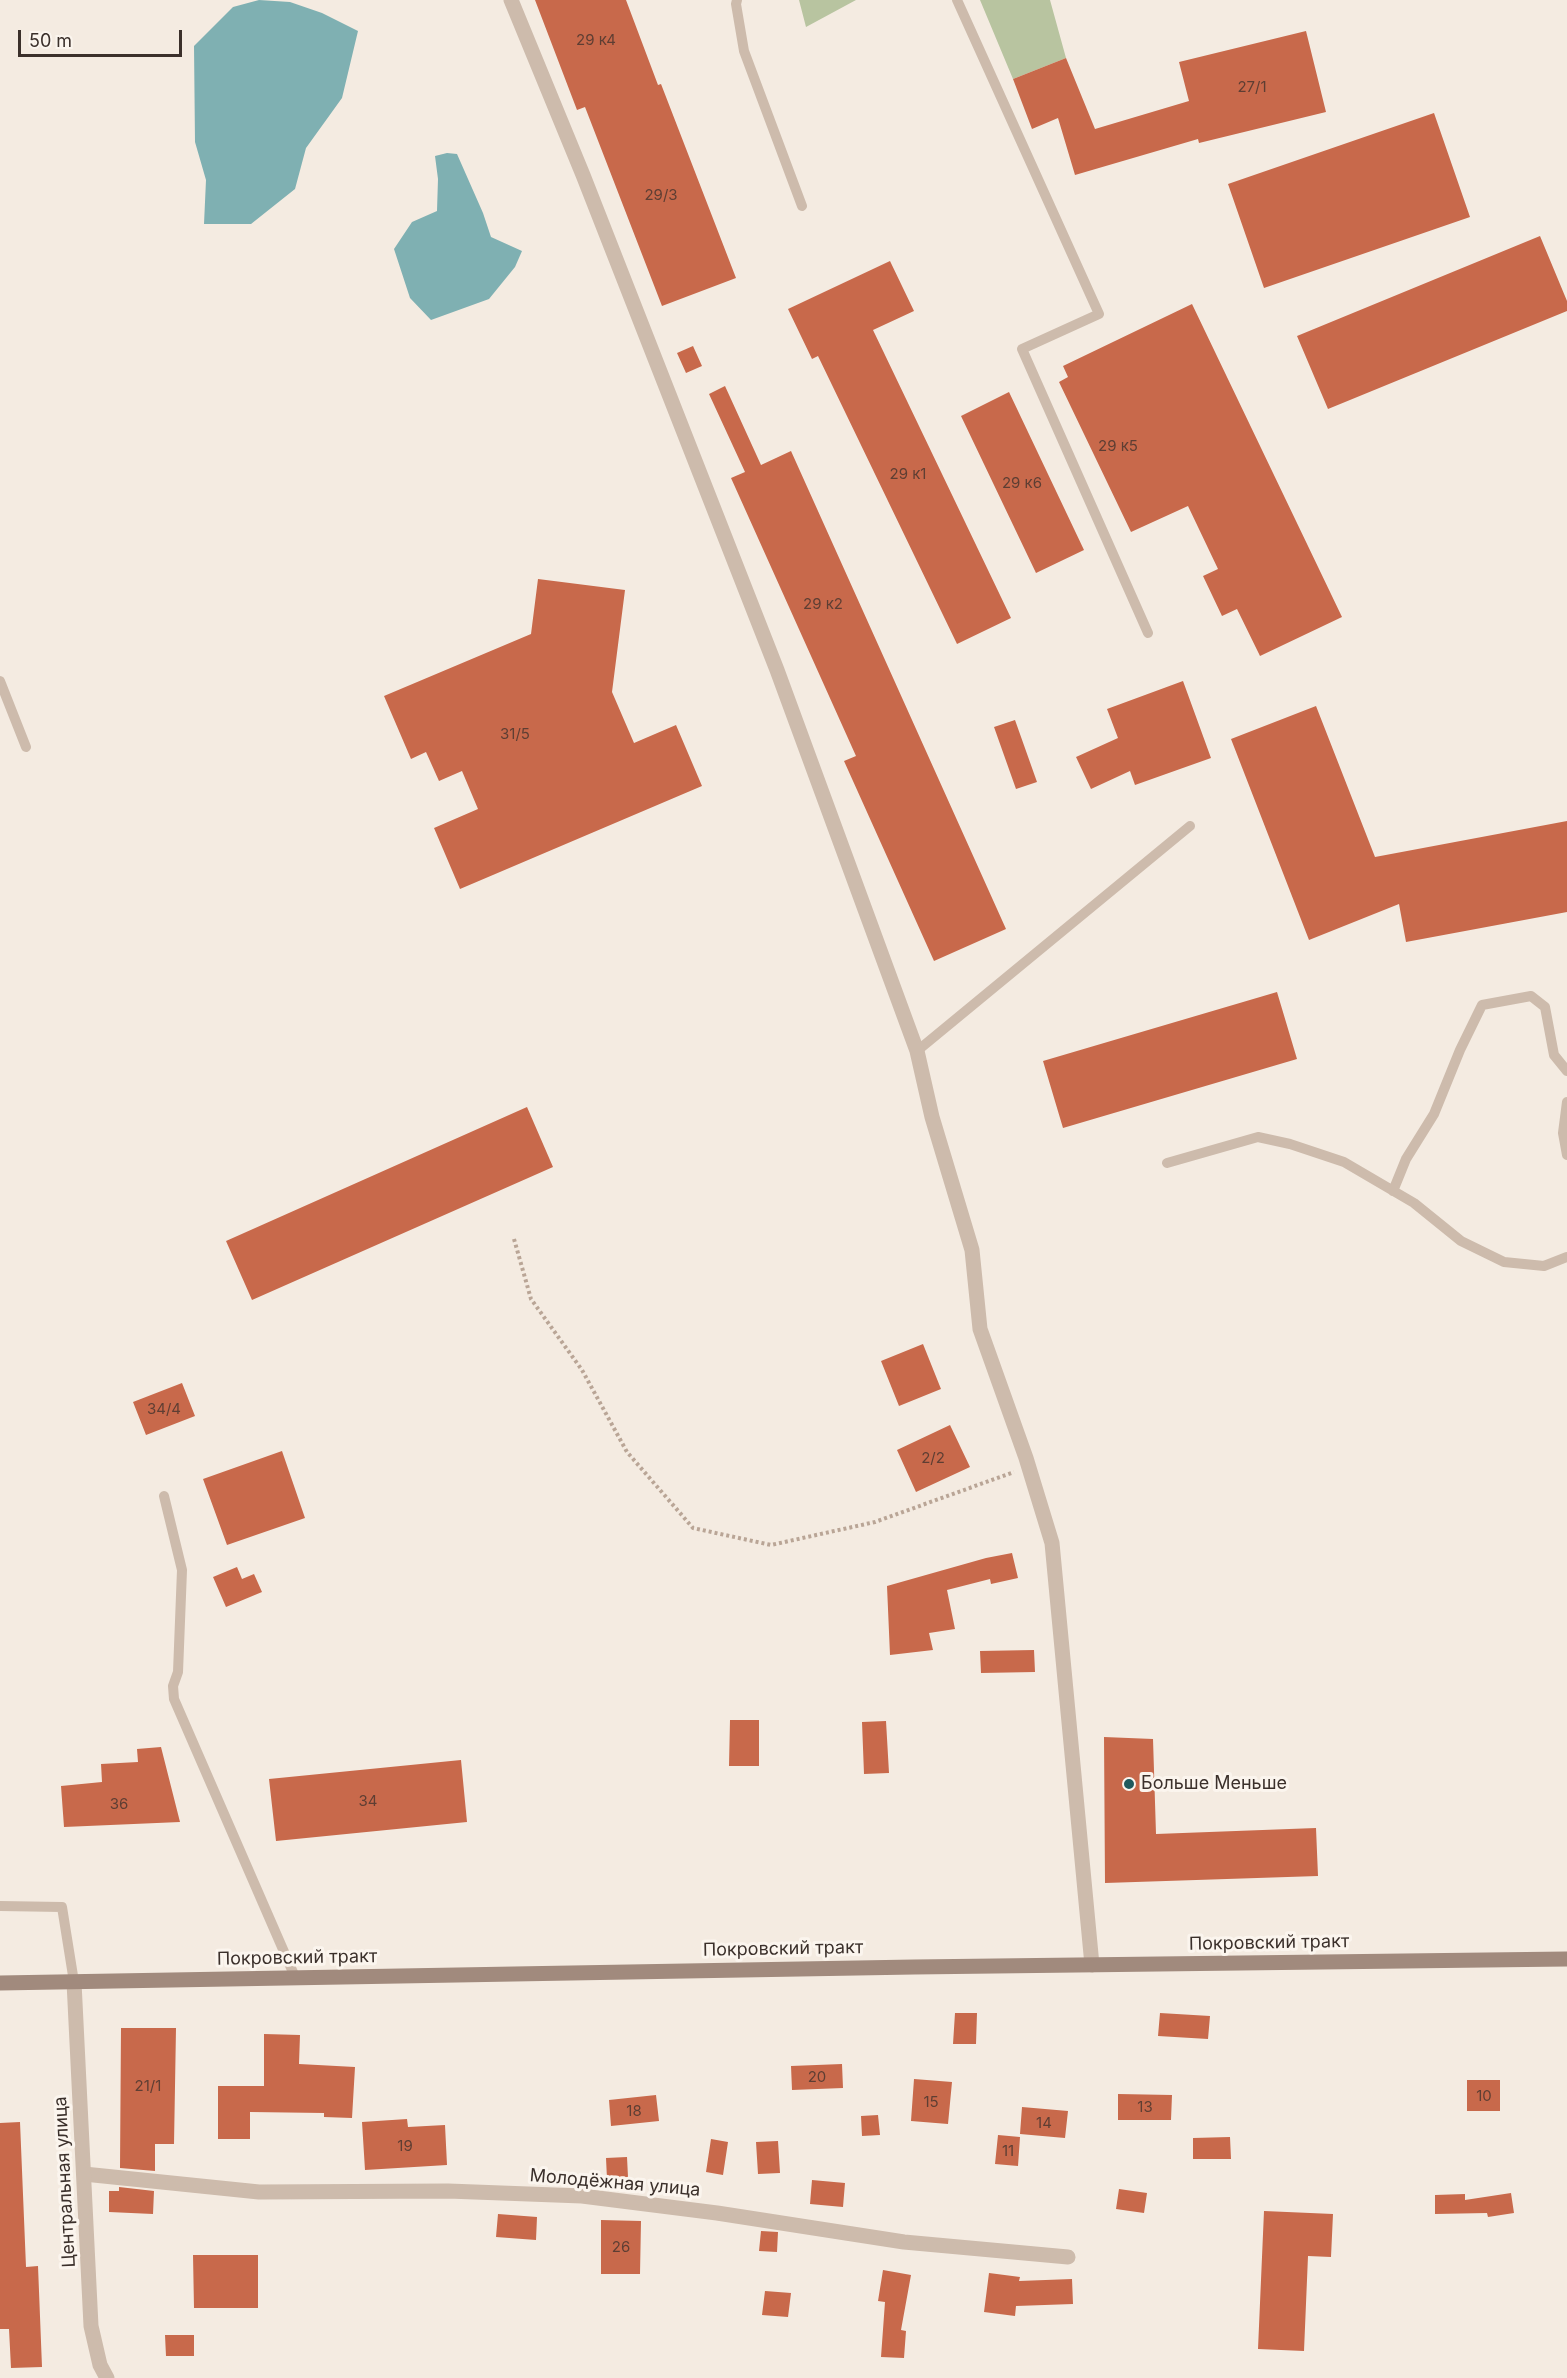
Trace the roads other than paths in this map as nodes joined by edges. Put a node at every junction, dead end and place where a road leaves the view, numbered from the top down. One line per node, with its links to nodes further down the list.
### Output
1 (511, 0): 10 (street)
2 (737, 0): 4 (lane)
3 (957, 0): 5 (lane)
4 (802, 206)
5 (1148, 633)
6 (0, 681): 7 (lane)
7 (5, 710): 8 (lane)
8 (26, 747)
9 (1190, 826): 10 (lane)
10 (917, 1052): 20 (street)
11 (1567, 1071): 15 (lane)
12 (1567, 1102): 13 (lane)
13 (1567, 1155)
14 (1167, 1163): 15 (lane)
15 (1393, 1191): 16 (lane)
16 (1567, 1257)
17 (164, 1496): 21 (lane)
18 (0, 1906): 22 (lane)
19 (1567, 1959): 20 (main road, Покровский тракт)
20 (1092, 1965): 21 (main road, Покровский тракт)
21 (295, 1977): 22 (main road, Покровский тракт)
22 (74, 1982): 23 (main road, Покровский тракт); 24 (street, Центральная улица)
23 (0, 1983)
24 (84, 2174): 25 (street, Молодёжная улица); 26 (street, Центральная улица)
25 (1068, 2257)
26 (107, 2378)

